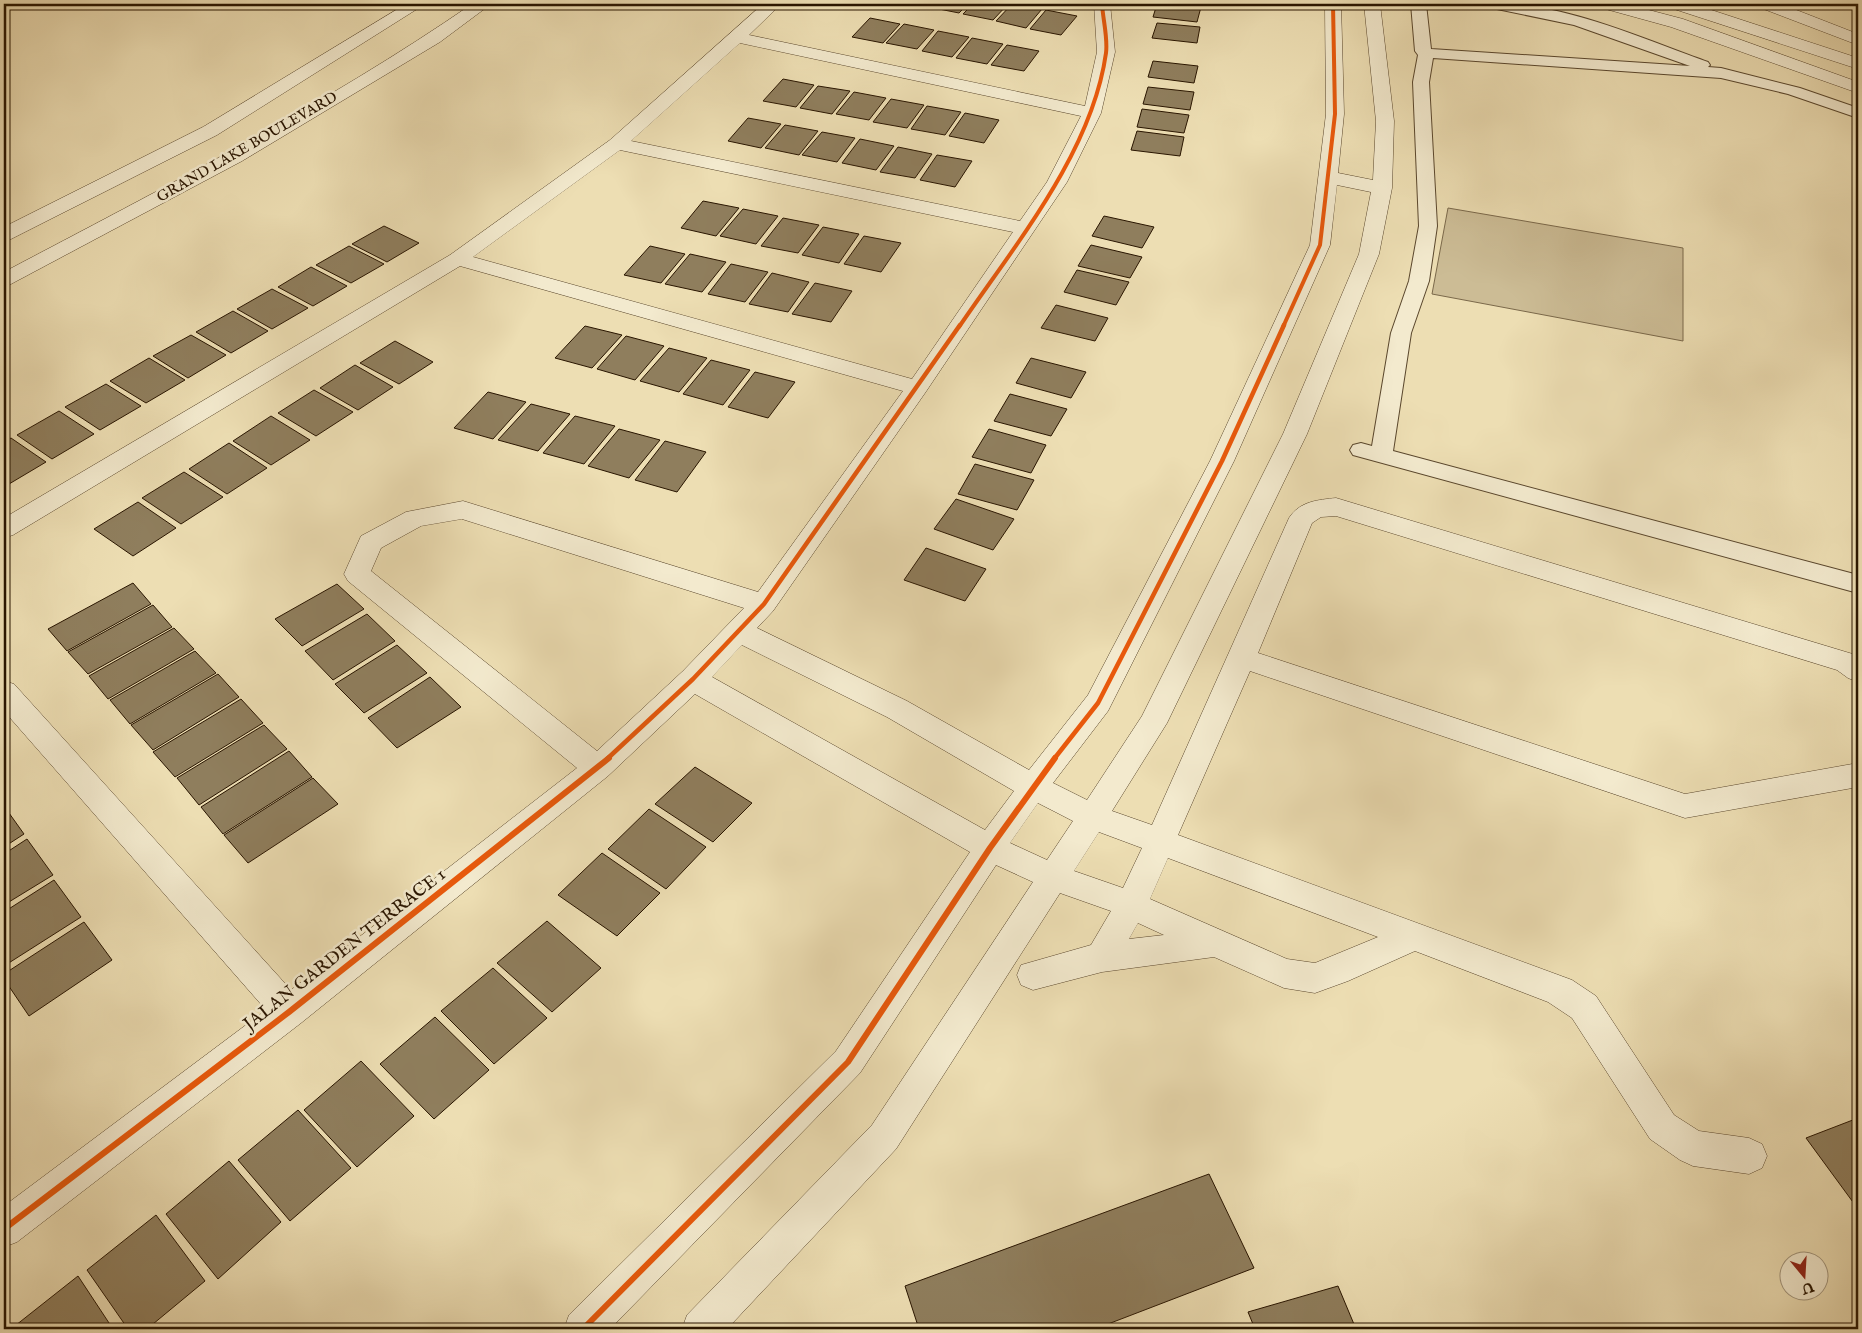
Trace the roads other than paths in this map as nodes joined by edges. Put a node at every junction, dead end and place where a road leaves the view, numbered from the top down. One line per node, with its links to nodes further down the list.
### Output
1 (417, 4): 24 (street, GRAND LAKE BOULEVARD)
2 (483, 4): 26 (street, GRAND LAKE BOULEVARD)
3 (773, 4): 12 (street)
4 (1099, 4): 19 (street, JALAN GARDEN TERRACE 1)
5 (1333, 4): 21 (street)
6 (1372, 4): 22 (street)
7 (1418, 4): 14 (lane)
8 (1497, 4): 16 (lane)
9 (1608, 4): 17 (street)
10 (1677, 4): 15 (street)
11 (1767, 4): 13 (street)
12 (735, 37): 19 (street); 20 (street)
13 (1858, 40)
14 (1426, 53): 16 (lane); 29 (lane)
15 (1858, 64)
16 (1721, 74): 18 (lane)
17 (1858, 88)
18 (1858, 112)
19 (1092, 113): 23 (street, JALAN GARDEN TERRACE 1)
20 (617, 144): 23 (street); 25 (street)
21 (1328, 177): 22 (street); 38 (street)
22 (1382, 188): 39 (street)
23 (1027, 229): 27 (street, JALAN GARDEN TERRACE 1)
24 (4, 235)
25 (457, 259): 27 (street); 28 (street)
26 (4, 280)
27 (916, 388): 30 (street, JALAN GARDEN TERRACE 1)
28 (4, 529)
29 (1858, 584)
30 (764, 604): 31 (street, JALAN GARDEN TERRACE 1); 36 (street)
31 (738, 631): 34 (street, JALAN GARDEN TERRACE 1); 38 (street)
32 (1242, 658): 33 (street); 37 (street); 40 (street)
33 (1858, 671)
34 (693, 680): 36 (street, JALAN GARDEN TERRACE 1); 41 (street)
35 (4, 692): 48 (street)
36 (598, 768): 48 (street, JALAN GARDEN TERRACE 1)
37 (1858, 775)
38 (1033, 787): 39 (street); 41 (street)
39 (1092, 816): 40 (street); 42 (street)
40 (1159, 841): 43 (street); 44 (street)
41 (990, 848): 42 (street); 51 (street)
42 (1052, 876): 43 (street); 52 (street)
43 (1131, 905): 45 (street); 46 (street)
44 (1413, 937): 45 (street); 49 (street)
45 (1213, 943): 46 (street)
46 (1102, 957): 47 (street)
47 (1033, 974)
48 (289, 1012): 50 (street, JALAN GARDEN TERRACE 1)
49 (1749, 1156)
50 (4, 1229)
51 (584, 1329)
52 (702, 1329)

